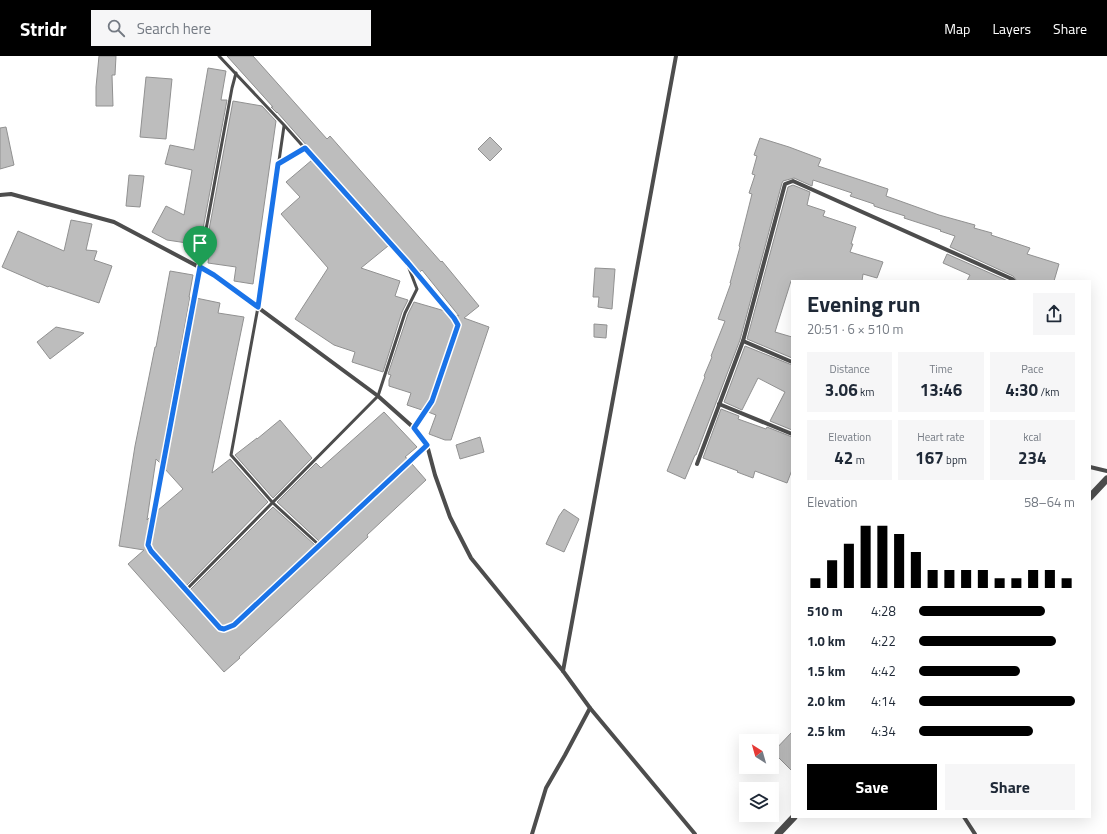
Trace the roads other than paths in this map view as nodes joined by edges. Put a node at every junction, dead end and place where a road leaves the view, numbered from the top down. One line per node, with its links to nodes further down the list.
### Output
1 (219, 56): 3 (lane)
2 (676, 56): 27 (street)
3 (236, 73): 4 (lane); 9 (lane)
4 (284, 125): 5 (lane); 6 (lane)
5 (305, 148): 6 (lane); 8 (lane)
6 (278, 164): 11 (lane)
7 (0, 195): 9 (street)
8 (408, 263): 14 (lane); 16 (lane)
9 (200, 267): 11 (street); 26 (lane)
10 (1013, 280): 12 (street)
11 (258, 307): 14 (street); 24 (lane)
12 (743, 341): 13 (street); 15 (street)
13 (791, 362)
14 (378, 396): 16 (street); 24 (lane)
15 (719, 404): 17 (street); 19 (street)
16 (414, 428): 18 (street)
17 (791, 434)
18 (427, 445): 25 (lane); 27 (street)
19 (696, 464)
20 (1091, 467): 21 (street)
21 (1107, 471)
22 (1107, 478): 23 (street)
23 (1091, 496)
24 (273, 503): 25 (lane); 26 (lane)
25 (319, 545): 26 (lane)
26 (186, 590)
27 (563, 671): 28 (street)
28 (590, 708): 31 (street); 32 (street)
29 (793, 818): 33 (street)
30 (965, 818): 34 (street)
31 (532, 834)
32 (695, 834)
33 (778, 834)
34 (975, 834)

